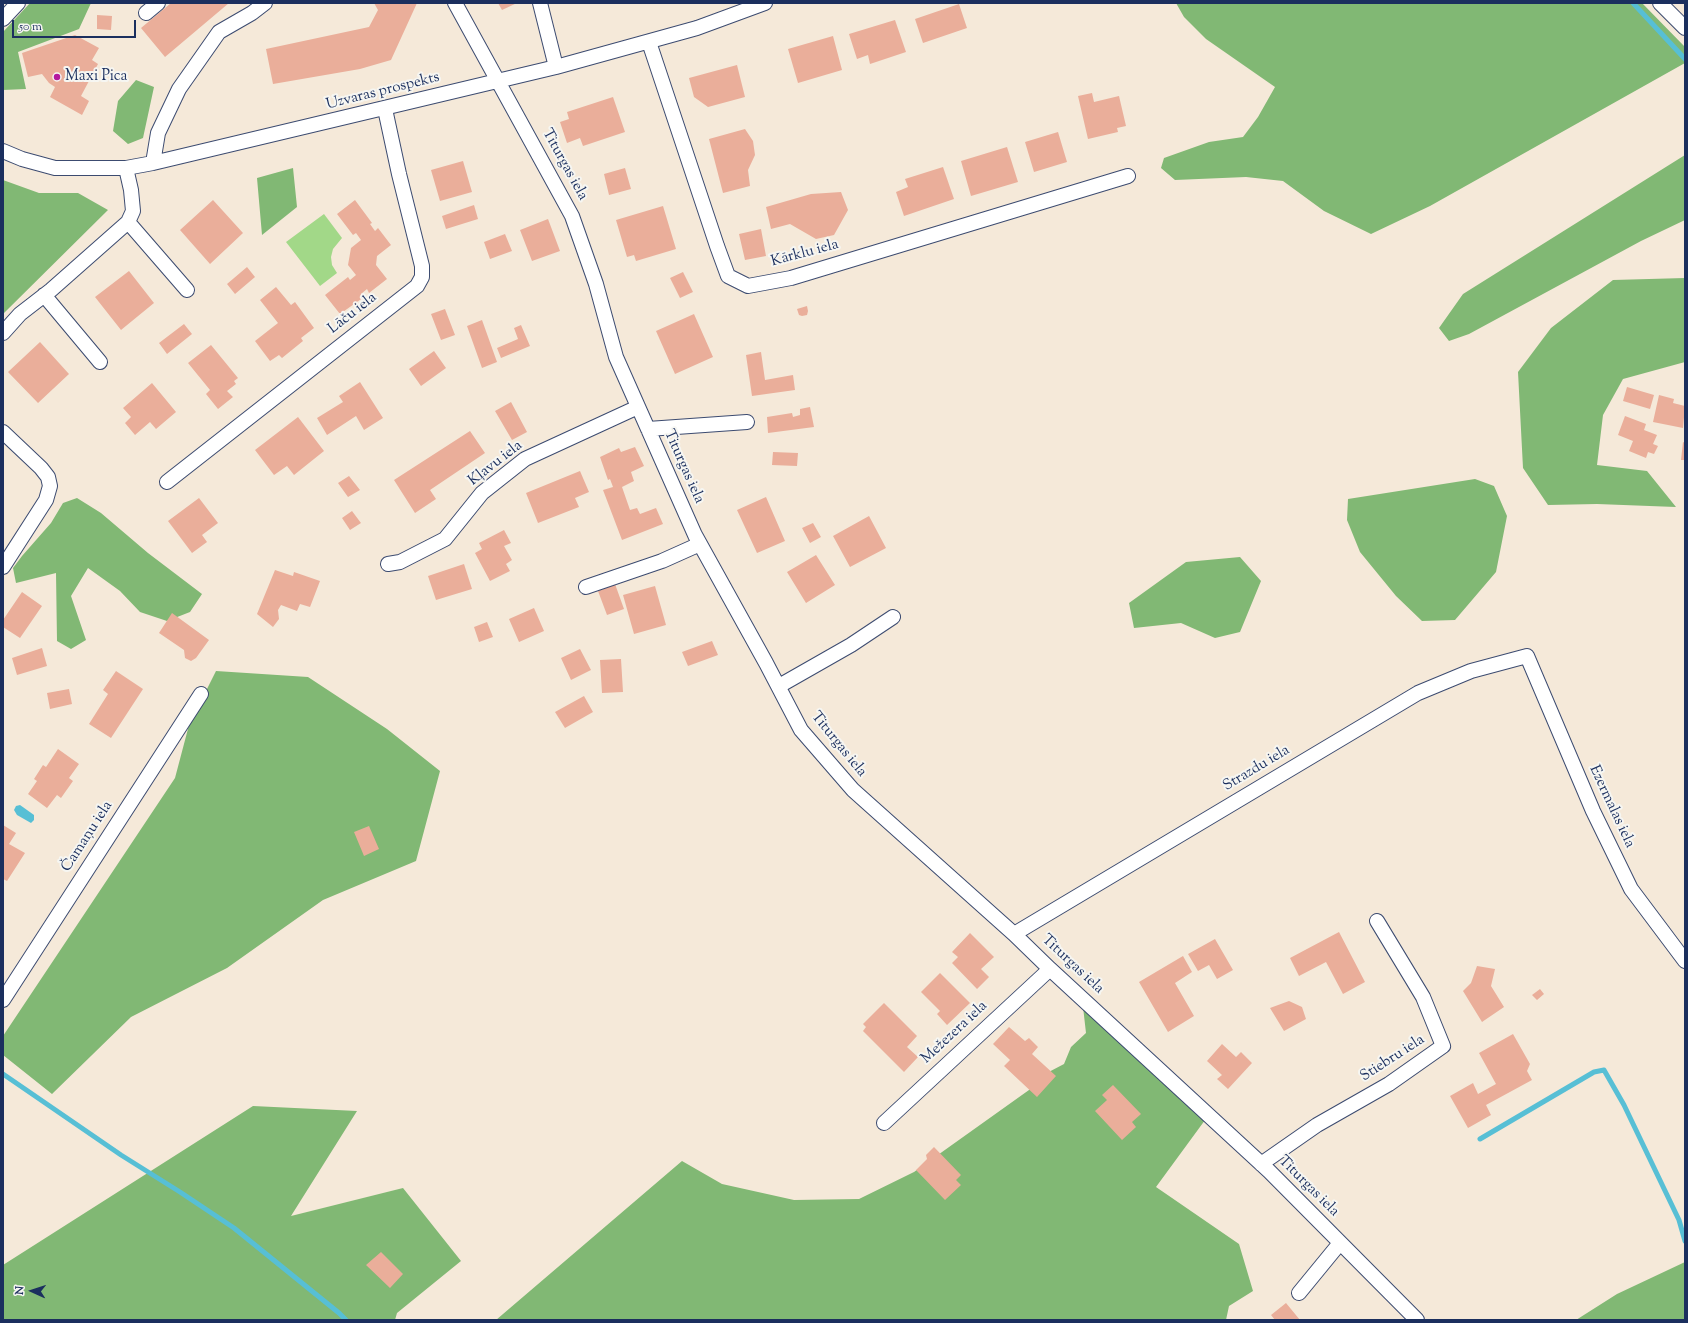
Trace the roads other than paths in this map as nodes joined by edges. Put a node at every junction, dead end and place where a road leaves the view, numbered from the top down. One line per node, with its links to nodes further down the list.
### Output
1 (18, 3): 9 (street)
2 (158, 3): 8 (street)
3 (265, 3): 16 (street)
4 (455, 3): 13 (street, Titurgas iela)
5 (540, 3): 12 (street)
6 (765, 3): 11 (street, Uzvaras prospekts)
7 (1660, 3): 10 (street)
8 (146, 13)
9 (3, 19)
10 (1685, 28)
11 (649, 42): 12 (street, Uzvaras prospekts); 18 (street, Kārklu iela)
12 (556, 67): 13 (street, Uzvaras prospekts)
13 (497, 81): 14 (street, Uzvaras prospekts); 24 (street, Titurgas iela)
14 (385, 109): 16 (street, Uzvaras prospekts); 28 (street, Lāču iela)
15 (3, 151): 17 (street, Uzvaras prospekts)
16 (153, 163): 17 (street, Uzvaras prospekts)
17 (126, 168): 19 (street)
18 (1128, 176)
19 (128, 222): 20 (street); 21 (street)
20 (187, 290)
21 (44, 296): 22 (street); 23 (street)
22 (3, 333)
23 (100, 362)
24 (638, 408): 26 (street, Titurgas iela); 30 (street, Kļavu iela)
25 (747, 422): 26 (street)
26 (648, 429): 29 (street, Titurgas iela)
27 (3, 432): 31 (street)
28 (167, 482)
29 (700, 544): 32 (street); 35 (street, Titurgas iela)
30 (388, 564)
31 (3, 567)
32 (586, 587)
33 (893, 617): 35 (street)
34 (1527, 656): 38 (street, Strazdu iela); 39 (street, Ezermalas iela)
35 (779, 686): 38 (street, Titurgas iela)
36 (201, 694): 41 (street, Čamaņu iela)
37 (1377, 921): 43 (street, Stiebru iela)
38 (1014, 934): 40 (street, Titurgas iela)
39 (1685, 961)
40 (1050, 969): 42 (street, Mežezera iela); 43 (street, Titurgas iela)
41 (3, 1000)
42 (884, 1123)
43 (1261, 1164): 44 (street, Titurgas iela)
44 (1340, 1243): 45 (street); 46 (street, Titurgas iela)
45 (1299, 1292)
46 (1416, 1320)

